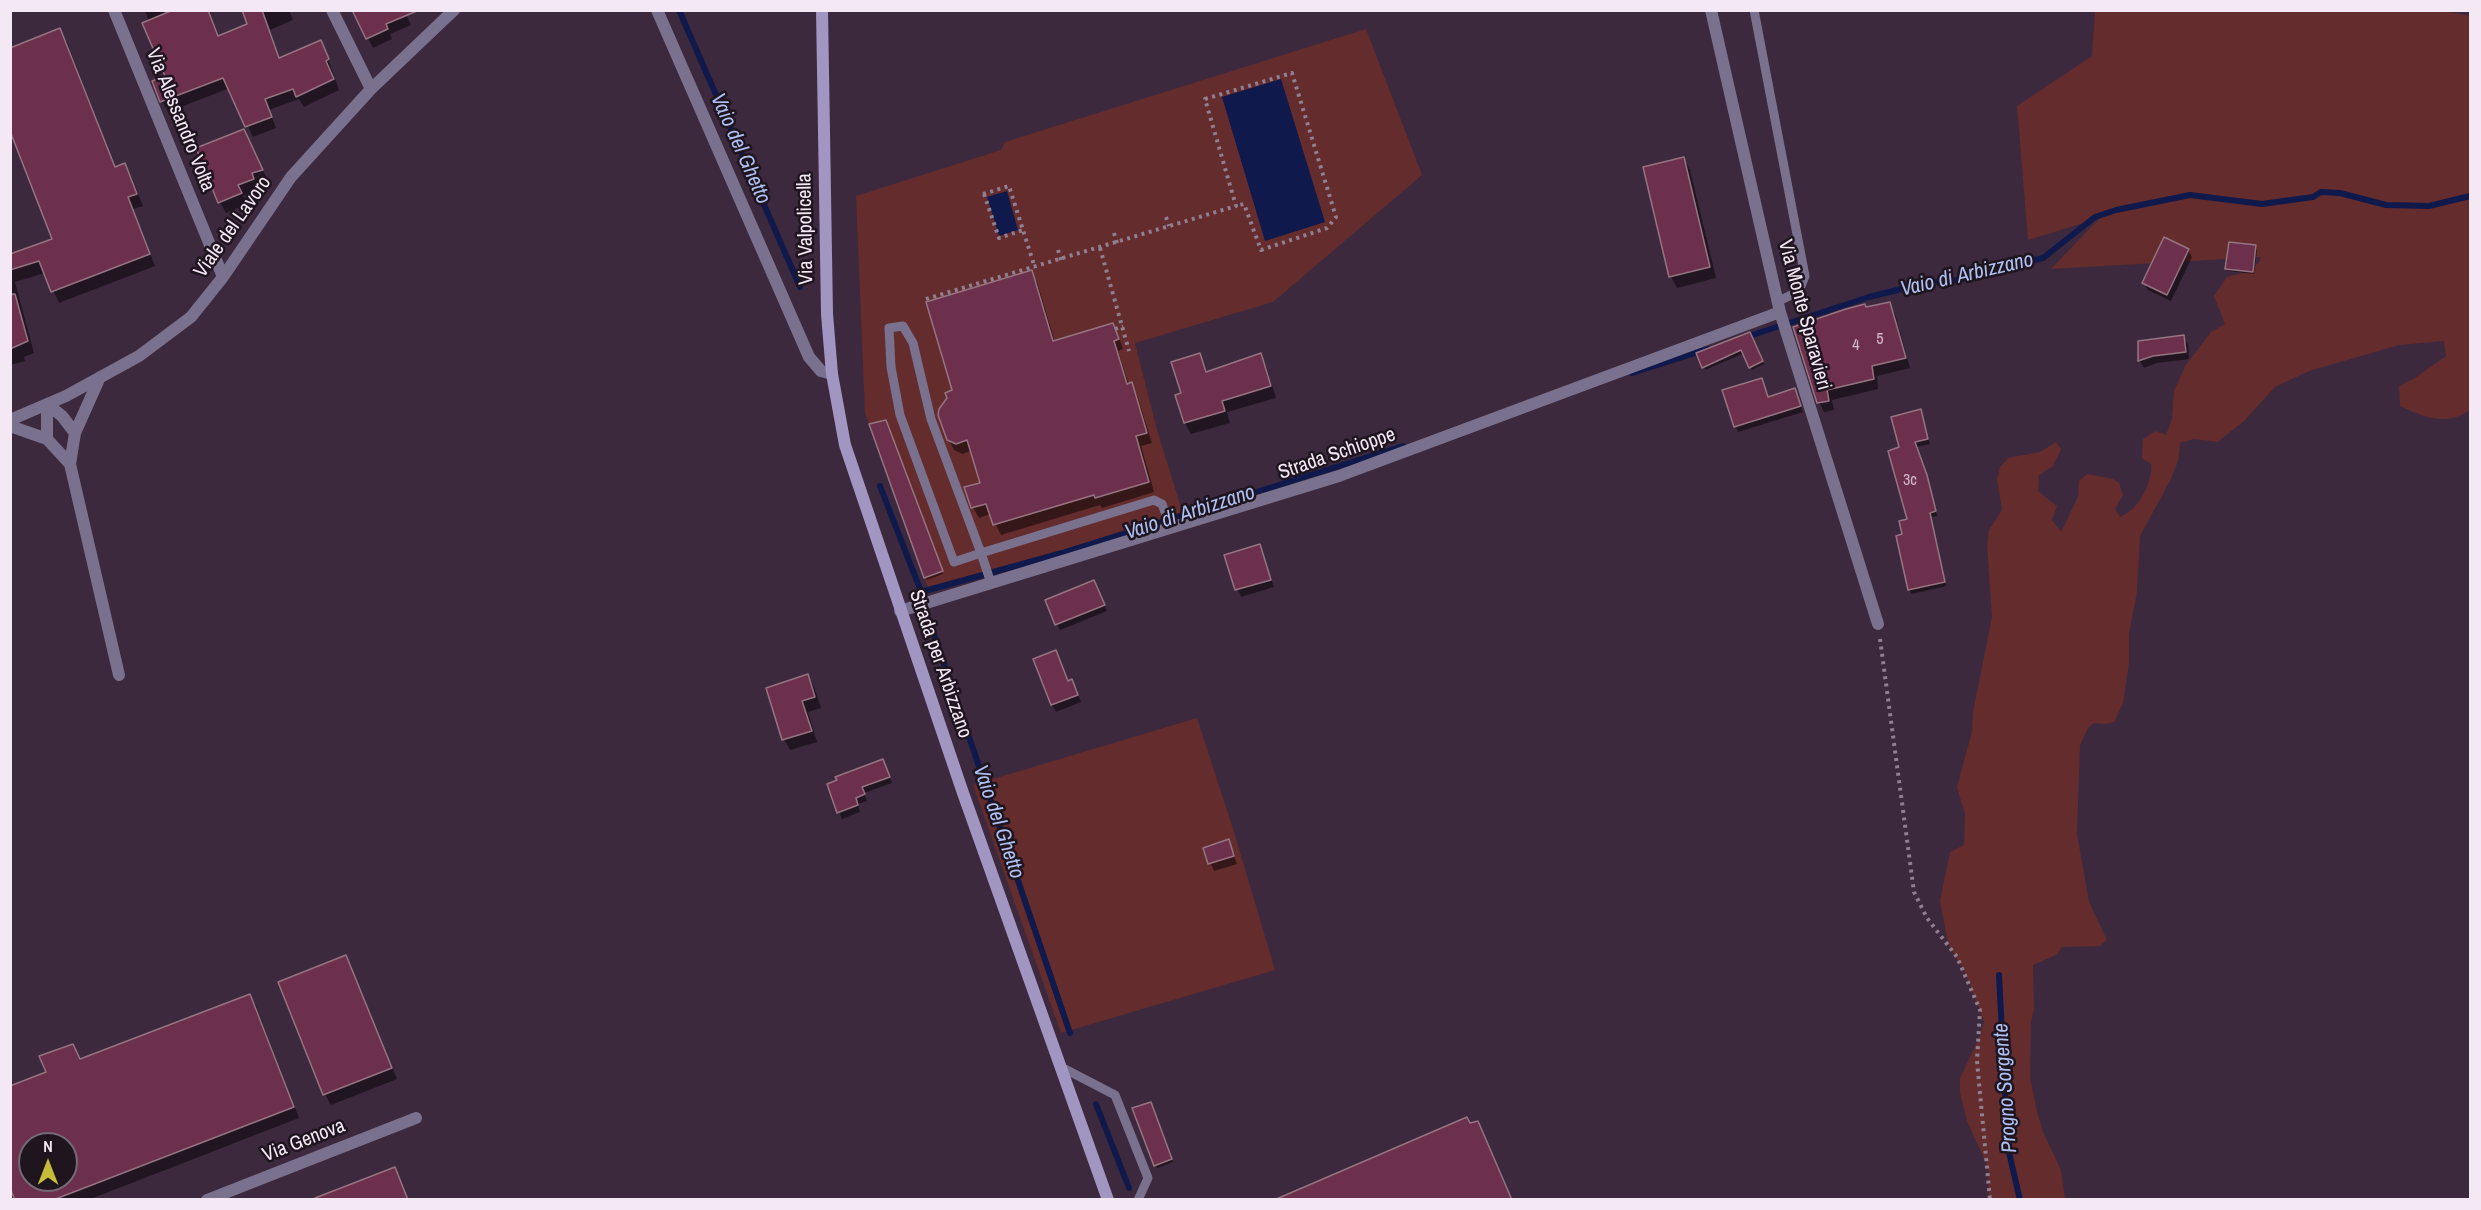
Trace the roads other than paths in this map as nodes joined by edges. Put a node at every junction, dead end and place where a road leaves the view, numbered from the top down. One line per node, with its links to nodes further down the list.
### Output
1 (114, 10): 9 (street, Via Alessandro Volta)
2 (332, 10): 8 (street)
3 (454, 10): 8 (street, Viale del Lavoro)
4 (657, 10): 11 (street)
5 (822, 10): 11 (main road, Via Valpolicella)
6 (1711, 10): 10 (street, Via Monte Sparavieri)
7 (1754, 10): 10 (lane)
8 (371, 89): 9 (street, Viale del Lavoro)
9 (223, 278): 12 (street, Viale del Lavoro)
10 (1778, 307): 20 (street, Strada Schioppe); 24 (street, Via Monte Sparavieri)
11 (832, 374): 18 (main road, Via Valpolicella)
12 (100, 377): 13 (street, Viale del Lavoro); 16 (street)
13 (47, 404): 14 (street, Viale del Lavoro); 16 (street); 17 (street)
14 (10, 420)
15 (10, 426): 17 (street)
16 (75, 433): 19 (street)
17 (48, 439): 19 (street)
18 (845, 446): 23 (main road, Strada per Arbizzano)
19 (70, 464): 25 (street)
20 (1171, 528): 21 (lane); 22 (street, Strada Schioppe)
21 (983, 557): 21 (lane); 22 (lane)
22 (990, 582): 23 (street, Strada Schioppe)
23 (900, 611): 26 (main road, Strada per Arbizzano)
24 (1878, 624)
25 (119, 675)
26 (1060, 1067): 29 (main road, Strada per Arbizzano); 30 (lane)
27 (416, 1118): 28 (street, Via Genova)
28 (207, 1200)
29 (1108, 1200)
30 (1138, 1200)

